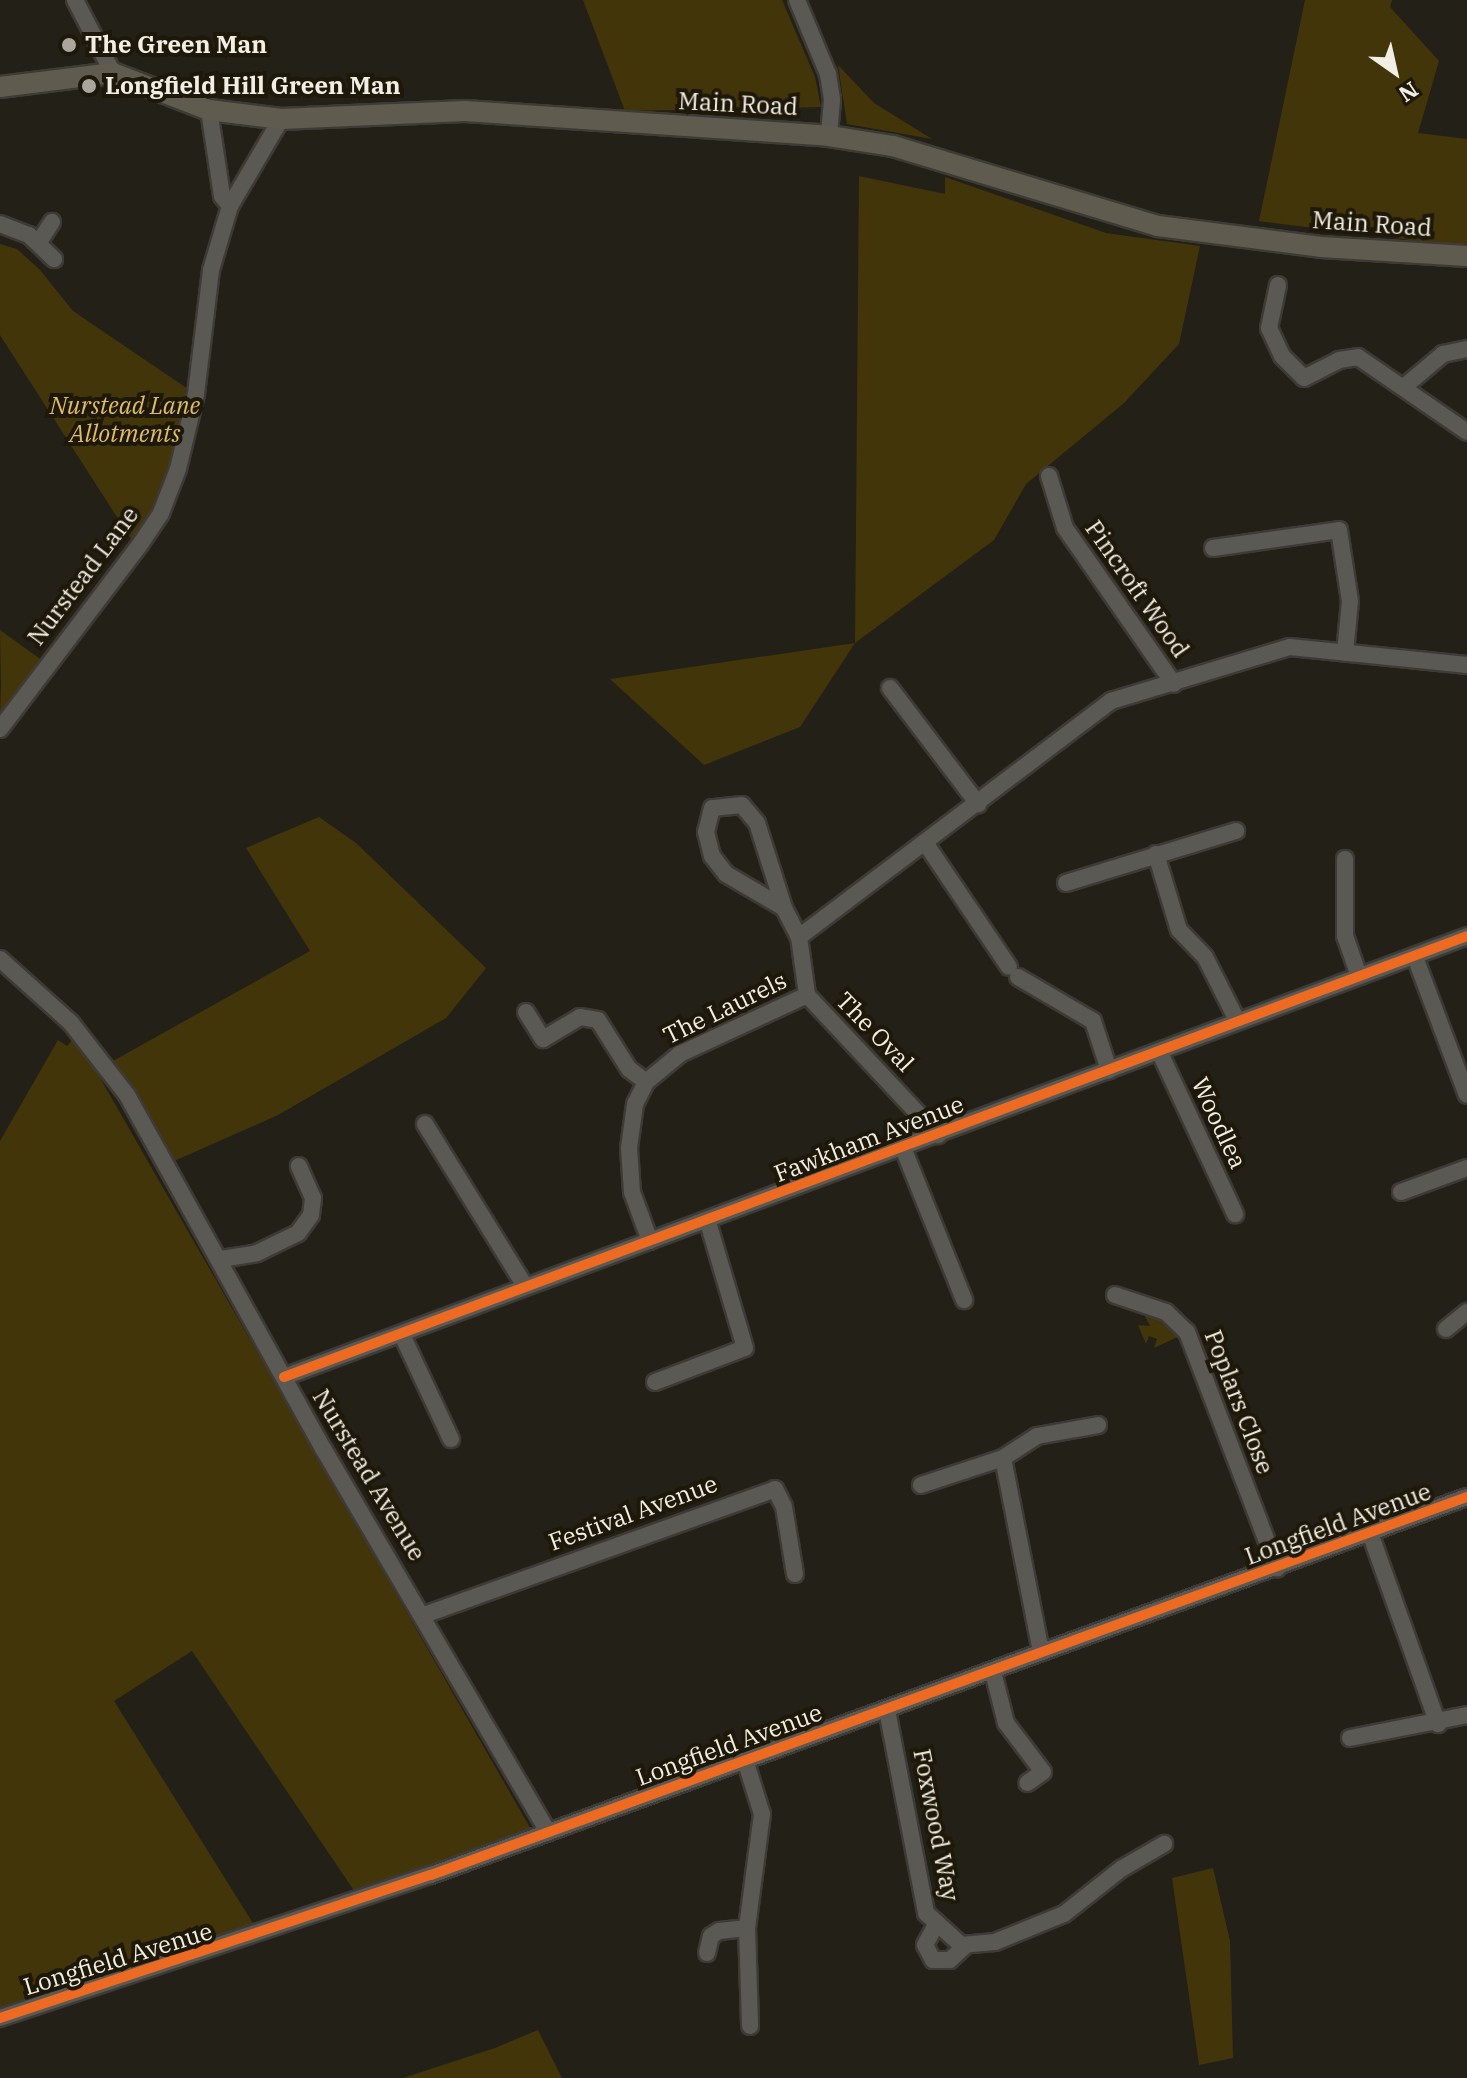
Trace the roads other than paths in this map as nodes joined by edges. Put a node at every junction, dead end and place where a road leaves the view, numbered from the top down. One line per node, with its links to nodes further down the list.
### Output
1 (75, 0): 3 (street)
2 (797, 0): 7 (street)
3 (113, 73): 4 (main road, Main Road); 5 (main road, Main Road)
4 (0, 87)
5 (209, 110): 6 (main road, Main Road); 8 (street)
6 (281, 119): 7 (main road, Main Road); 8 (street, Nurstead Lane)
7 (829, 136): 12 (main road, Main Road)
8 (230, 206): 24 (street, Nurstead Lane)
9 (52, 222): 11 (street)
10 (0, 224): 11 (street)
11 (39, 242): 13 (street)
12 (1467, 256)
13 (54, 259)
14 (1278, 285): 16 (street)
15 (1467, 349): 16 (street)
16 (1405, 386): 17 (street)
17 (1467, 432)
18 (1049, 476): 22 (street, Pincroft Wood)
19 (1213, 548): 20 (street)
20 (1345, 653): 21 (street, Pincroft Wood); 22 (street, Pincroft Wood)
21 (1467, 665)
22 (1174, 684): 25 (street, Pincroft Wood)
23 (890, 688): 25 (street)
24 (0, 729)
25 (978, 804): 27 (street, Pincroft Wood)
26 (1236, 831): 28 (street)
27 (926, 844): 33 (street, Pincroft Wood); 41 (street)
28 (1156, 854): 30 (street); 39 (street)
29 (1345, 859): 36 (street)
30 (1066, 883)
31 (784, 908): 31 (street, The Oval); 33 (street, The Oval)
32 (1467, 936): 34 (street, Fawkham Avenue)
33 (799, 937): 37 (street, The Oval)
34 (1415, 957): 36 (street, Fawkham Avenue); 43 (street)
35 (0, 959): 53 (street, Nurstead Avenue)
36 (1359, 976): 39 (street, Fawkham Avenue)
37 (807, 995): 42 (street, The Laurels); 45 (street, The Oval)
38 (526, 1012): 42 (street)
39 (1237, 1020): 40 (street, Fawkham Avenue)
40 (1160, 1053): 41 (street, Fawkham Avenue); 50 (street, Woodlea)
41 (1109, 1070): 45 (street, Fawkham Avenue)
42 (646, 1082): 52 (street)
43 (1467, 1095)
44 (425, 1124): 54 (street)
45 (938, 1135): 46 (street, Fawkham Avenue)
46 (903, 1148): 51 (street, Fawkham Avenue); 56 (street)
47 (299, 1166): 53 (street)
48 (1467, 1168): 49 (street)
49 (1401, 1192)
50 (1235, 1214)
51 (708, 1222): 52 (street, Fawkham Avenue); 61 (street)
52 (650, 1241): 54 (street, Fawkham Avenue)
53 (221, 1259): 60 (street, Nurstead Avenue)
54 (525, 1286): 59 (street, Fawkham Avenue)
55 (1115, 1295): 68 (street, Poplars Close)
56 (964, 1300)
57 (1467, 1312): 58 (street)
58 (1446, 1329)
59 (402, 1335): 60 (street, Fawkham Avenue); 63 (street)
60 (284, 1377): 70 (street, Nurstead Avenue)
61 (655, 1382)
62 (1098, 1425): 64 (street)
63 (451, 1439)
64 (1003, 1458): 65 (street); 71 (street)
65 (921, 1485)
66 (1467, 1497): 67 (street, Longfield Avenue)
67 (1370, 1533): 68 (street, Longfield Avenue); 75 (street)
68 (1277, 1568): 71 (street, Longfield Avenue)
69 (795, 1574): 70 (street, Festival Avenue)
70 (424, 1615): 79 (street, Nurstead Avenue)
71 (1041, 1652): 72 (street, Longfield Avenue)
72 (993, 1672): 73 (street, Longfield Avenue); 78 (street)
73 (887, 1710): 77 (street, Longfield Avenue); 81 (street, Foxwood Way)
74 (1467, 1715): 75 (street)
75 (1438, 1724): 76 (street)
76 (1350, 1738)
77 (746, 1763): 79 (street, Longfield Avenue); 82 (street)
78 (1027, 1783)
79 (548, 1832): 85 (street, Longfield Avenue)
80 (1164, 1844): 84 (street)
81 (937, 1923): 84 (street, Foxwood Way); 84 (street)
82 (747, 1928): 83 (street); 86 (street)
83 (707, 1940)
84 (965, 1946)
85 (0, 2018)
86 (750, 2026)

